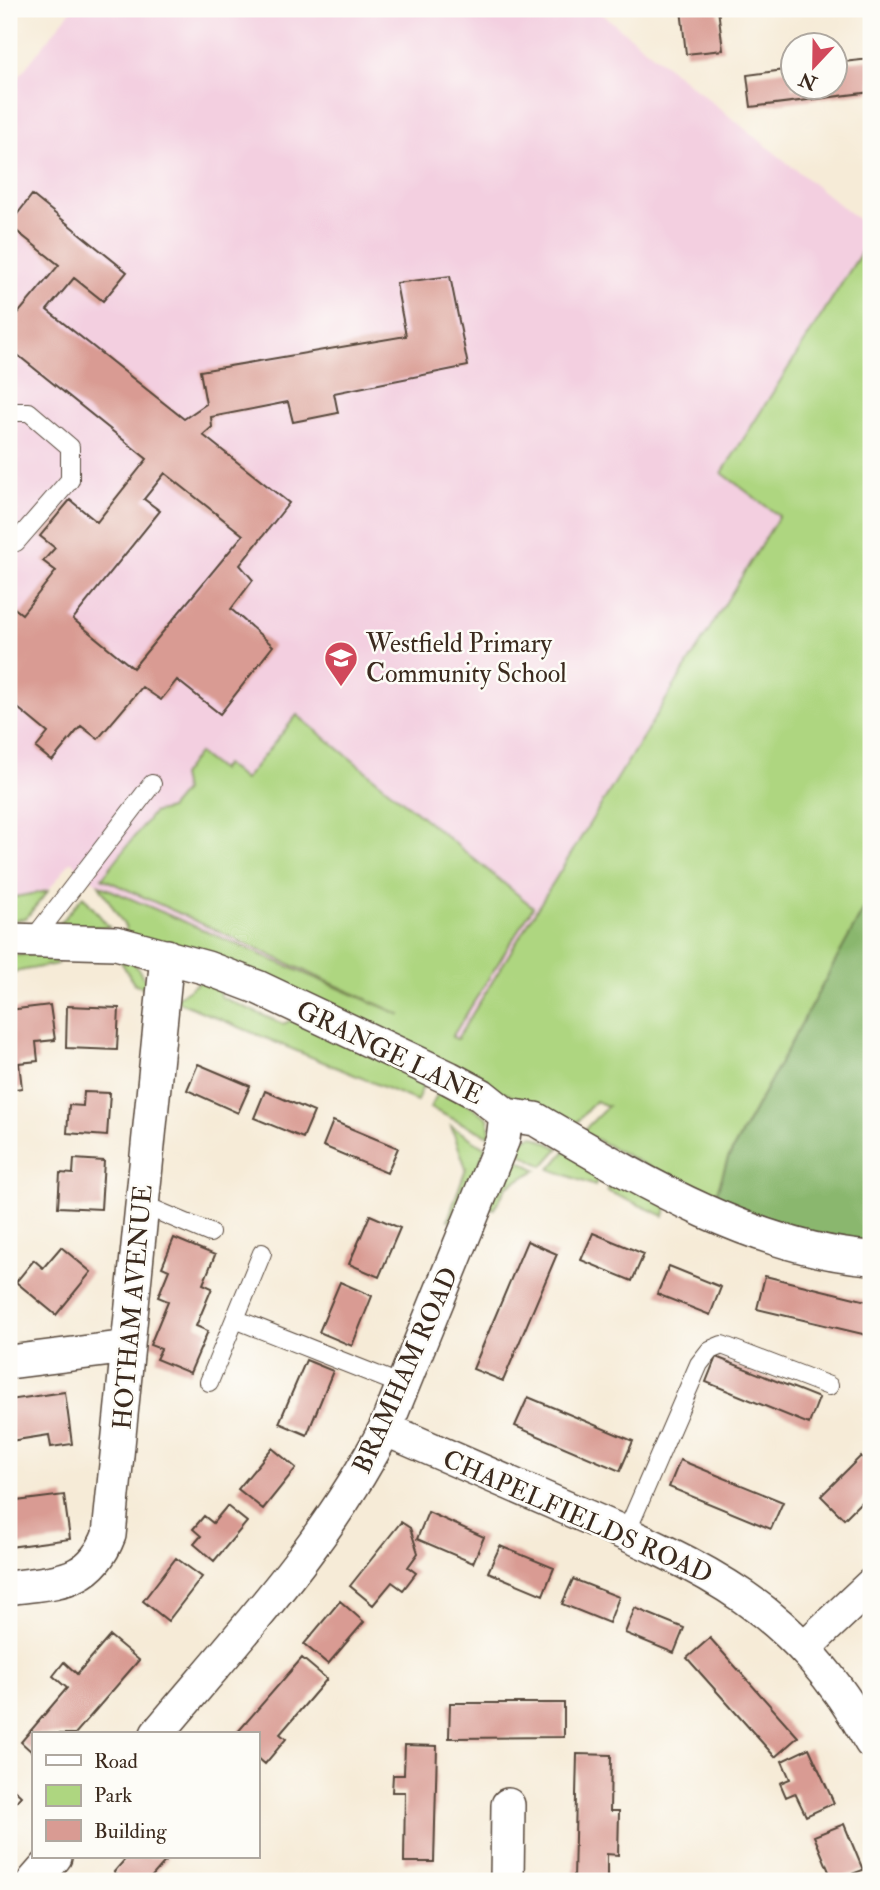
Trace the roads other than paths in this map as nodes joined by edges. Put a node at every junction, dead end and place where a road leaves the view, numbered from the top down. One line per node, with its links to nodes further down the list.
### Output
1 (9, 412): 2 (lane)
2 (9, 542)
3 (152, 784): 4 (lane)
4 (21, 939): 5 (street, GRANGE LANE)
5 (167, 956): 6 (street, GRANGE LANE); 7 (street, HOTHAM AVENUE)
6 (506, 1115): 10 (street, GRANGE LANE); 15 (street, BRAMHAM ROAD)
7 (141, 1204): 8 (lane); 12 (street, HOTHAM AVENUE)
8 (210, 1233)
9 (262, 1253): 11 (lane)
10 (871, 1258)
11 (235, 1319): 14 (lane); 15 (lane)
12 (128, 1347): 13 (street); 20 (street, HOTHAM AVENUE)
13 (9, 1362)
14 (209, 1382)
15 (402, 1385): 17 (street, BRAMHAM ROAD)
16 (829, 1386): 18 (lane)
17 (385, 1429): 18 (street, CHAPELFIELDS ROAD); 22 (street, BRAMHAM ROAD)
18 (626, 1533): 21 (street, CHAPELFIELDS ROAD)
19 (871, 1586): 21 (street)
20 (9, 1588)
21 (804, 1648): 23 (street, CHAPELFIELDS ROAD)
22 (159, 1732)
23 (871, 1742)
24 (509, 1805): 27 (street)
25 (54, 1858): 26 (street)
26 (34, 1881)
27 (507, 1881)

